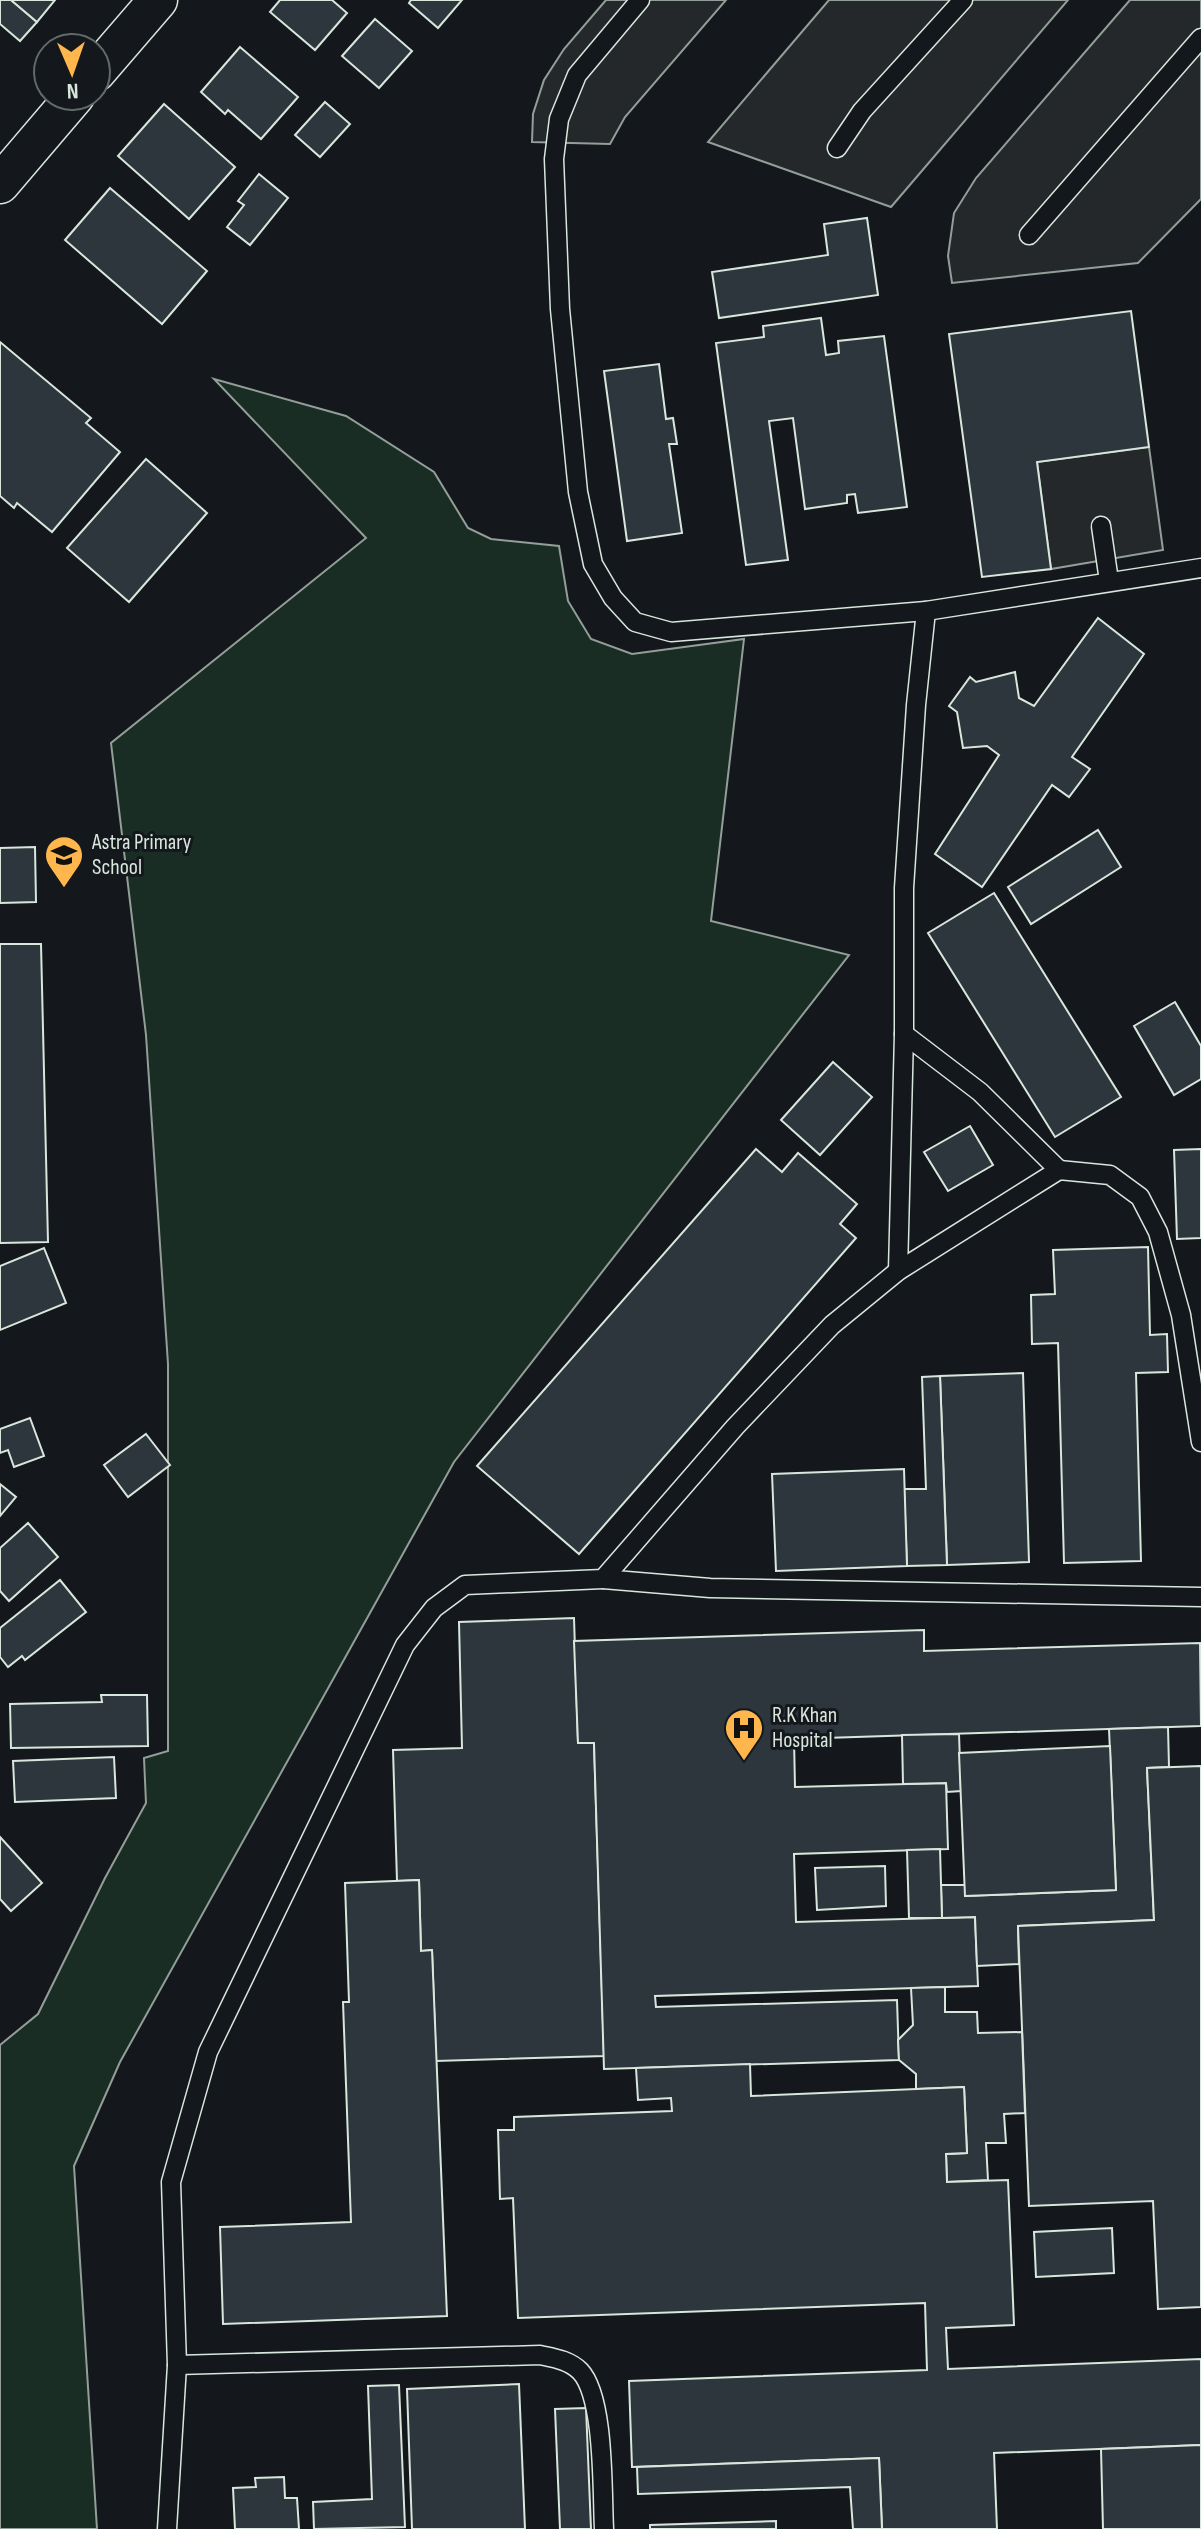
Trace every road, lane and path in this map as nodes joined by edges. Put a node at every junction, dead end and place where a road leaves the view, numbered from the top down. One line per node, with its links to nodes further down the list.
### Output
1 (158, 0): 5 (street)
2 (640, 0): 13 (lane)
3 (963, 0): 7 (lane)
4 (1201, 38): 9 (lane)
5 (112, 53)
6 (61, 112): 8 (street)
7 (837, 148)
8 (0, 184)
9 (1029, 235)
10 (1101, 526): 12 (lane)
11 (1201, 568): 12 (lane)
12 (1109, 581): 13 (lane)
13 (926, 611): 14 (lane)
14 (904, 1034): 15 (lane); 16 (lane)
15 (1059, 1170): 16 (lane); 17 (lane)
16 (898, 1271): 18 (lane)
17 (1201, 1442)
18 (603, 1579): 19 (lane); 20 (lane)
19 (1201, 1597)
20 (177, 2365): 21 (lane); 22 (lane)
21 (167, 2529)
22 (604, 2529)

